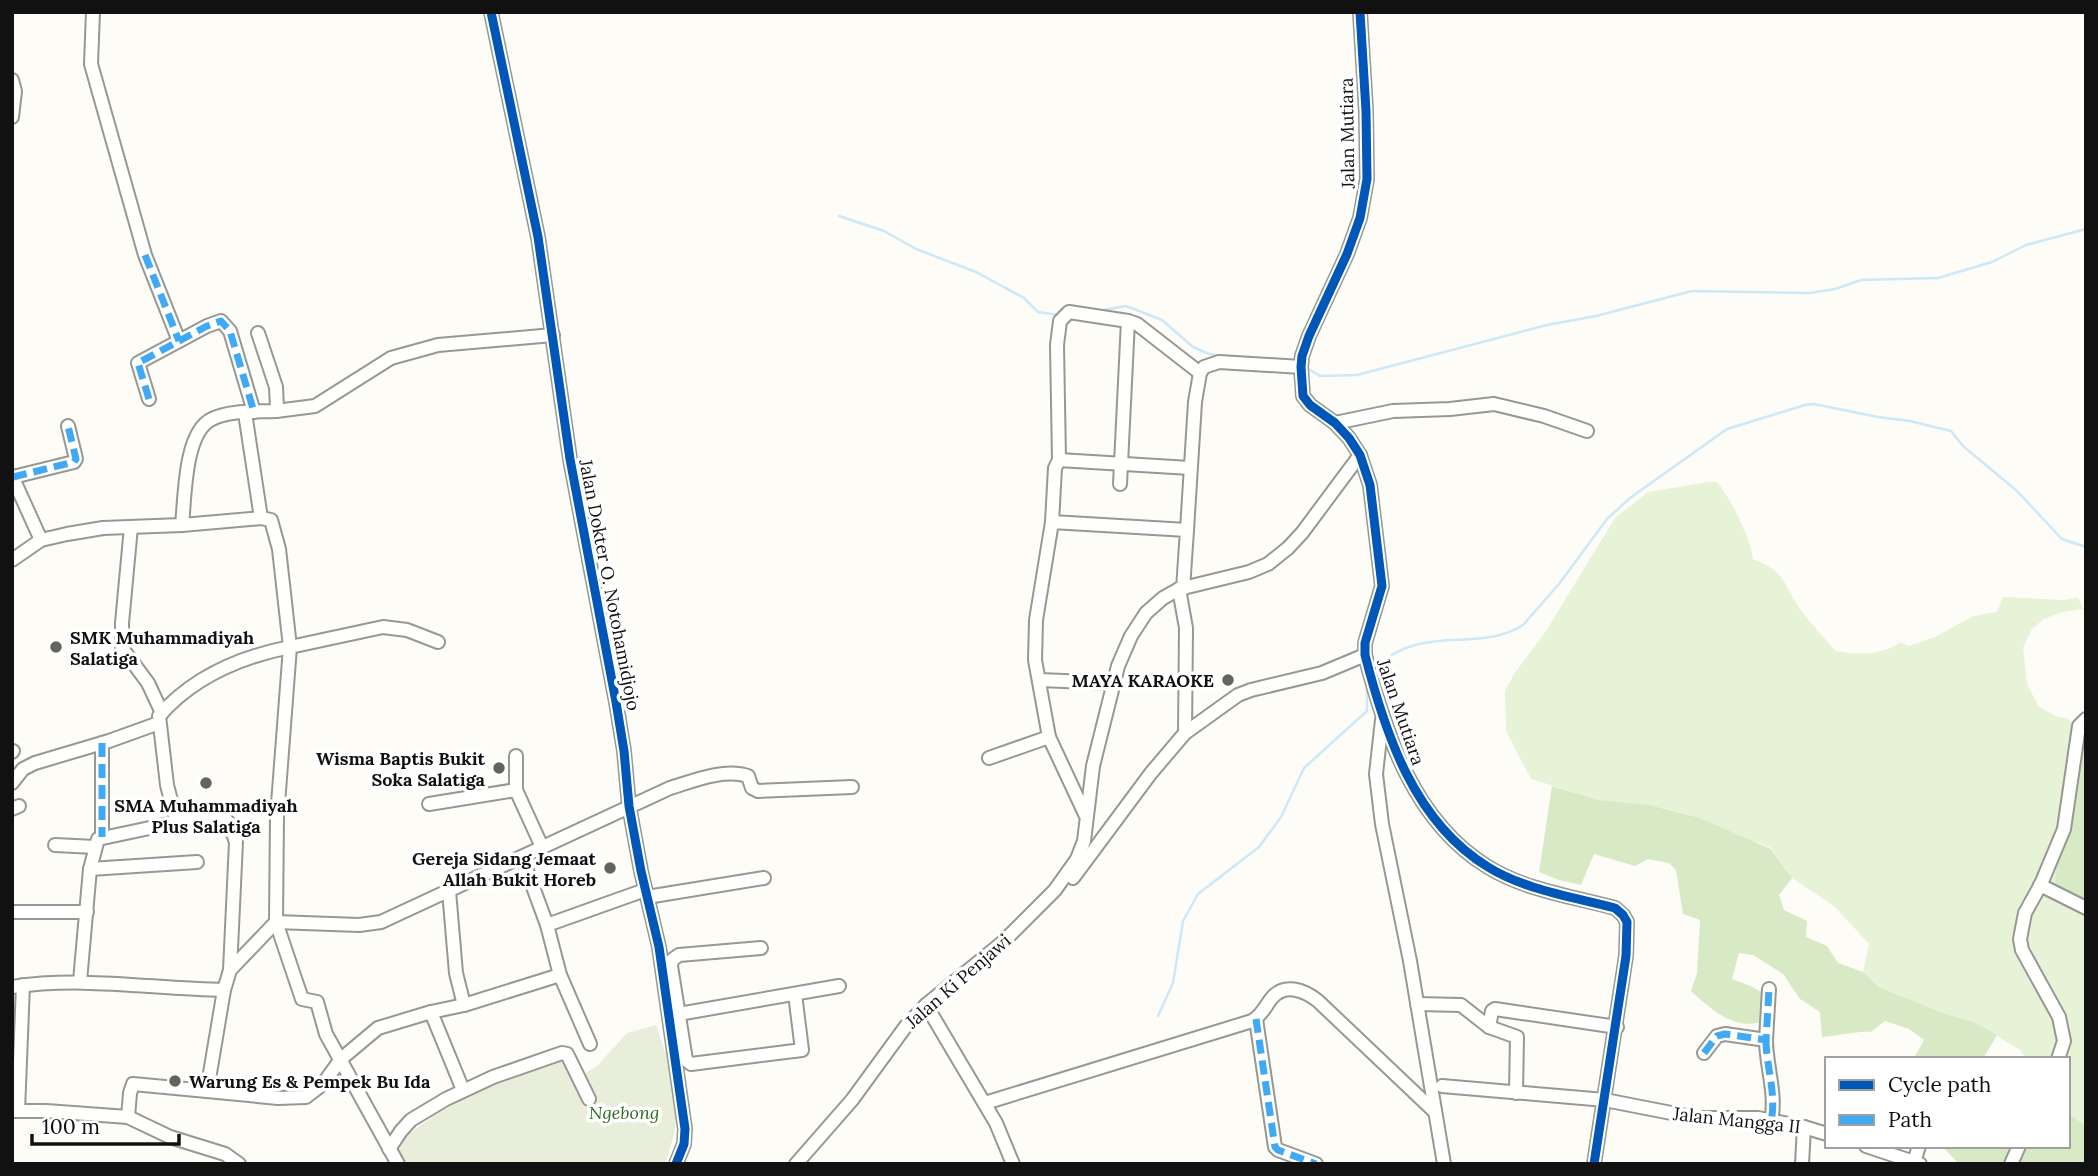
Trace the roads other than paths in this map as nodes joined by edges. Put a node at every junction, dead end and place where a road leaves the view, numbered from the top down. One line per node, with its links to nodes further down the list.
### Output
1 (93, 12): 9 (street)
2 (491, 12): 8 (street, Jalan Dokter O. Notohamidjojo)
3 (1360, 12): 10 (street, Jalan Mutiara)
4 (12, 80): 5 (street)
5 (12, 117)
6 (1128, 321): 11 (street); 19 (street); 20 (street)
7 (258, 333): 13 (street)
8 (553, 335): 13 (street); 51 (street, Jalan Dokter O. Notohamidjojo)
9 (179, 341): 12 (street); 14 (street)
10 (1301, 366): 11 (street); 15 (street, Jalan Mutiara)
11 (1200, 373): 21 (street)
12 (149, 399)
13 (276, 411): 14 (street)
14 (249, 413): 26 (street); 28 (street)
15 (1335, 424): 17 (street); 18 (street, Jalan Mutiara)
16 (68, 426): 22 (street)
17 (1587, 431)
18 (1360, 455): 33 (street); 36 (street, Jalan Mutiara)
19 (1059, 460): 20 (street); 27 (street)
20 (1121, 465): 21 (street); 23 (street)
21 (1191, 468): 30 (street)
22 (13, 476): 24 (street)
23 (1120, 484)
24 (26, 506): 25 (street); 31 (street)
25 (12, 509)
26 (261, 518): 28 (street); 35 (street)
27 (1052, 522): 30 (street); 37 (street)
28 (182, 525): 29 (street)
29 (131, 527): 31 (street); 40 (street)
30 (1187, 530): 33 (street)
31 (41, 540): 32 (street)
32 (12, 560)
33 (1181, 589): 38 (street); 42 (street)
34 (438, 642): 35 (street)
35 (290, 647): 40 (street); 68 (street)
36 (1364, 654): 39 (street, Jalan Mutiara); 42 (street)
37 (1039, 680): 38 (street); 43 (street)
38 (1114, 683): 52 (street)
39 (1383, 716): 80 (street); 86 (street, Jalan Mutiara)
40 (161, 718): 44 (street); 53 (street)
41 (2086, 719): 61 (street)
42 (1185, 733): 62 (street)
43 (1049, 737): 46 (street); 52 (street)
44 (102, 743): 47 (street); 54 (street)
45 (516, 756): 49 (street)
46 (989, 758)
47 (12, 783)
48 (852, 787): 51 (street)
49 (516, 790): 50 (street); 56 (street)
50 (429, 804)
51 (629, 806): 56 (street); 64 (street, Jalan Dokter O. Notohamidjojo)
52 (1087, 817): 62 (street)
53 (177, 824): 54 (street); 71 (street)
54 (98, 842): 55 (street); 59 (street)
55 (55, 845)
56 (542, 847): 57 (street)
57 (522, 856): 63 (street); 69 (street)
58 (197, 862): 59 (street)
59 (90, 869): 67 (street)
60 (764, 878): 64 (street)
61 (2040, 885): 65 (street); 90 (street)
62 (1055, 890): 81 (street, Jalan Ki Penjawi)
63 (449, 891): 68 (street); 79 (street)
64 (646, 893): 69 (street); 83 (street, Jalan Dokter O. Notohamidjojo)
65 (2086, 908)
66 (12, 912): 67 (street)
67 (87, 912): 73 (street)
68 (276, 922): 71 (street); 91 (street)
69 (547, 925): 72 (street)
70 (761, 948): 83 (street)
71 (230, 970): 77 (street)
72 (560, 975): 79 (street); 88 (street)
73 (80, 981): 74 (street); 77 (street)
74 (18, 986): 99 (street)
75 (839, 986): 78 (street)
76 (1769, 989): 87 (street)
77 (224, 990): 94 (street)
78 (795, 994): 83 (street); 83 (street)
79 (464, 1004): 82 (street)
80 (1417, 1004): 85 (street); 100 (street)
81 (926, 1005): 98 (street); 114 (street, Jalan Ki Penjawi)
82 (431, 1012): 91 (street); 93 (street)
83 (675, 1015): 113 (street, Jalan Dokter O. Notohamidjojo)
84 (1256, 1019): 98 (street); 100 (street); 116 (street)
85 (1489, 1027): 86 (street); 95 (street)
86 (1617, 1027): 97 (street, Jalan Mutiara)
87 (1766, 1040): 89 (street); 102 (street)
88 (590, 1044)
89 (1704, 1053)
90 (2059, 1057)
91 (341, 1059): 94 (street); 108 (street)
92 (1441, 1086): 95 (street, Jalan Mangga II)
93 (463, 1090): 96 (street); 108 (street)
94 (207, 1091): 101 (street)
95 (1516, 1093): 97 (street, Jalan Mangga II)
96 (589, 1099)
97 (1605, 1100): 102 (street, Jalan Mangga II); 118 (street, Jalan Mutiara)
98 (985, 1103): 115 (street)
99 (15, 1111): 101 (street)
100 (1435, 1112): 117 (street)
101 (128, 1118): 107 (street)
102 (1772, 1121): 103 (street, Jalan Mangga II)
103 (1804, 1127): 104 (street, Jalan Mangga II); 119 (street)
104 (1825, 1132)
105 (1872, 1148): 109 (street)
106 (2018, 1148): 120 (street)
107 (208, 1149): 110 (street); 111 (street)
108 (389, 1149): 112 (street)
109 (1917, 1163)
110 (205, 1164)
111 (239, 1164)
112 (398, 1164)
113 (676, 1164)
114 (796, 1164)
115 (1013, 1164)
116 (1316, 1164)
117 (1444, 1164)
118 (1594, 1164)
119 (1802, 1164)
120 (2011, 1164)

